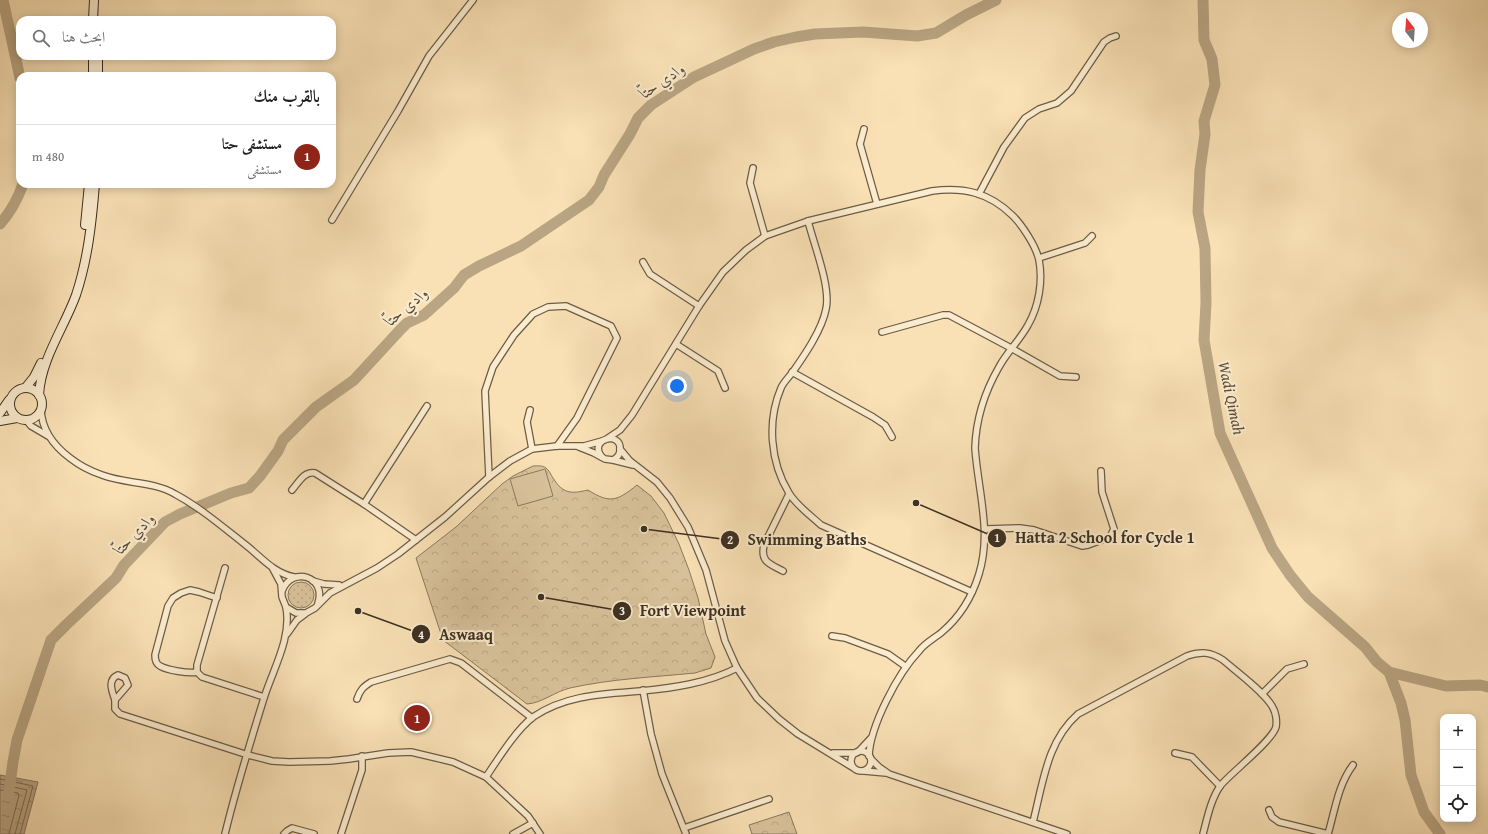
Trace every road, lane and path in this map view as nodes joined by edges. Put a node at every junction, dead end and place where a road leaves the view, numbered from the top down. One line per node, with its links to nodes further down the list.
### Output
1 (94, 0): 4 (main road)
2 (98, 0): 5 (main road)
3 (473, 0): 17 (street)
4 (93, 16)
5 (98, 16)
6 (1116, 36): 15 (street)
7 (93, 60): 9 (main road)
8 (98, 60): 10 (main road)
9 (93, 72)
10 (98, 72)
11 (864, 129): 16 (street)
12 (753, 168): 19 (street)
13 (89, 188): 29 (main road)
14 (95, 188): 31 (main road)
15 (979, 194): 16 (street); 21 (street)
16 (877, 204): 18 (street)
17 (332, 220)
18 (808, 221): 19 (street); 27 (street)
19 (765, 236): 23 (street)
20 (1092, 236): 21 (street)
21 (1039, 258): 26 (street)
22 (642, 262): 23 (street)
23 (699, 306): 25 (street)
24 (882, 332): 26 (street)
25 (676, 344): 30 (street); 39 (street)
26 (1012, 348): 28 (street); 56 (street)
27 (792, 372): 41 (street); 54 (street)
28 (1076, 377)
29 (26, 387): 31 (main road); 32 (main road)
30 (725, 388)
31 (40, 395): 34 (main road)
32 (10, 399): 36 (main road); 37 (main road)
33 (427, 406): 55 (street)
34 (41, 410): 37 (main road); 40 (street)
35 (530, 410): 47 (street)
36 (0, 412)
37 (21, 419): 38 (main road); 40 (street)
38 (0, 420)
39 (620, 430): 42 (street); 46 (street)
40 (48, 436): 59 (street)
41 (892, 437)
42 (608, 438): 43 (street); 46 (street)
43 (602, 441): 45 (street); 48 (street)
44 (557, 446): 45 (street); 47 (street); 52 (street)
45 (577, 446): 48 (street)
46 (620, 447): 49 (street); 50 (street)
47 (532, 450): 52 (street)
48 (602, 458): 49 (street)
49 (612, 460): 50 (street)
50 (635, 465): 74 (street)
51 (1101, 471): 56 (street)
52 (489, 477): 57 (street)
53 (292, 490): 55 (street)
54 (789, 494): 60 (street); 65 (street)
55 (364, 504): 57 (street)
56 (986, 529): 65 (street)
57 (416, 540): 63 (street)
58 (225, 568): 66 (street)
59 (273, 569): 61 (street); 64 (street)
60 (783, 571)
61 (294, 577): 62 (street); 64 (street)
62 (313, 581): 63 (street); 67 (street)
63 (342, 585): 67 (street)
64 (282, 591): 68 (street)
65 (972, 592): 73 (street)
66 (216, 598): 75 (street); 75 (street)
67 (318, 603): 69 (street)
68 (286, 607): 69 (street); 70 (street)
69 (306, 613): 70 (street)
70 (286, 636): 78 (street)
71 (832, 636): 73 (street)
72 (1304, 664): 77 (street)
73 (905, 666): 82 (street)
74 (737, 668): 76 (street); 83 (street)
75 (197, 672): 78 (street)
76 (643, 690): 81 (street); 99 (street)
77 (1262, 694): 94 (street); 97 (street)
78 (264, 697): 86 (street)
79 (357, 699): 81 (street)
80 (115, 700): 86 (street)
81 (532, 718): 93 (street)
82 (872, 736): 84 (street); 88 (street)
83 (829, 752): 84 (street); 90 (street)
84 (857, 752): 88 (street); 90 (street)
85 (1175, 753): 94 (street)
86 (248, 755): 87 (street); 100 (street)
87 (362, 756): 93 (street); 103 (street)
88 (870, 758): 91 (street); 92 (street)
89 (1353, 765): 108 (street)
90 (852, 767): 91 (street)
91 (864, 771): 92 (street)
92 (888, 774): 97 (street)
93 (486, 777): 98 (street)
94 (1220, 786): 107 (street)
95 (770, 799): 99 (street)
96 (1269, 810): 108 (street)
97 (1032, 822): 106 (street)
98 (533, 823): 104 (street); 105 (street)
99 (685, 831)
100 (225, 834)
101 (284, 834): 102 (street)
102 (314, 834)
103 (341, 834)
104 (513, 834)
105 (540, 834)
106 (1067, 834)
107 (1203, 834)
108 (1328, 834)

